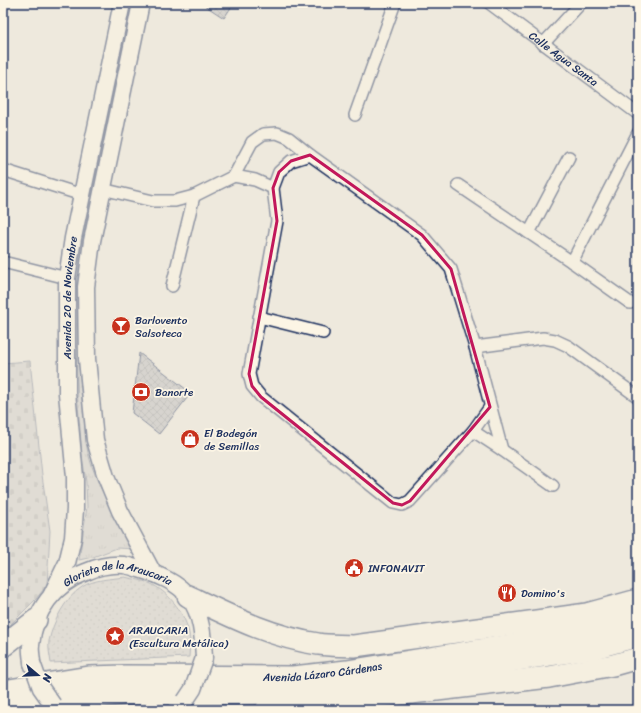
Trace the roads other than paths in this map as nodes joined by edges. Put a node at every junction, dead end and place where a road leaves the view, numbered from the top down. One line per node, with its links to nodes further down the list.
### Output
1 (122, 3): 17 (main road, Avenida 20 de Noviembre)
2 (141, 3): 16 (main road, Avenida 20 de Noviembre)
3 (395, 3): 8 (street)
4 (489, 3): 6 (street, Calle Agua Santa)
5 (581, 3): 6 (street)
6 (543, 44): 7 (street, Calle Agua Santa)
7 (638, 114)
8 (355, 115)
9 (638, 133): 21 (street)
10 (310, 155): 13 (street); 15 (street); 27 (street)
11 (569, 157): 19 (street)
12 (3, 170): 17 (street)
13 (234, 176): 15 (street); 18 (street)
14 (458, 185): 19 (street)
15 (272, 188): 25 (street)
16 (102, 189): 18 (street); 33 (main road, Avenida 20 de Noviembre)
17 (82, 195): 22 (main road, Avenida 20 de Noviembre)
18 (194, 196): 23 (street)
19 (529, 232): 21 (street)
20 (3, 262): 22 (street)
21 (572, 262): 24 (street)
22 (67, 278): 34 (main road, Avenida 20 de Noviembre)
23 (172, 286)
24 (630, 303)
25 (259, 317): 26 (street); 30 (street)
26 (323, 333)
27 (475, 347): 28 (street); 29 (street)
28 (638, 397)
29 (490, 407): 30 (street); 31 (street)
30 (473, 431): 31 (street)
31 (502, 450): 32 (street)
32 (553, 486)
33 (153, 573): 34 (main road, Glorieta de la Araucaria); 35 (main road, Glorieta de la Araucaria)
34 (52, 594): 37 (main road, Glorieta de la Araucaria)
35 (188, 596): 36 (highway); 43 (main road, Glorieta de la Araucaria, bridge)
36 (638, 600)
37 (36, 620): 40 (highway); 45 (main road, Glorieta de la Araucaria, bridge)
38 (638, 620): 42 (highway, Avenida Lázaro Cárdenas)
39 (638, 636): 44 (highway, Avenida Lázaro Cárdenas)
40 (3, 646)
41 (638, 658): 46 (highway)
42 (3, 691)
43 (180, 705)
44 (3, 708)
45 (56, 708)
46 (266, 710)

